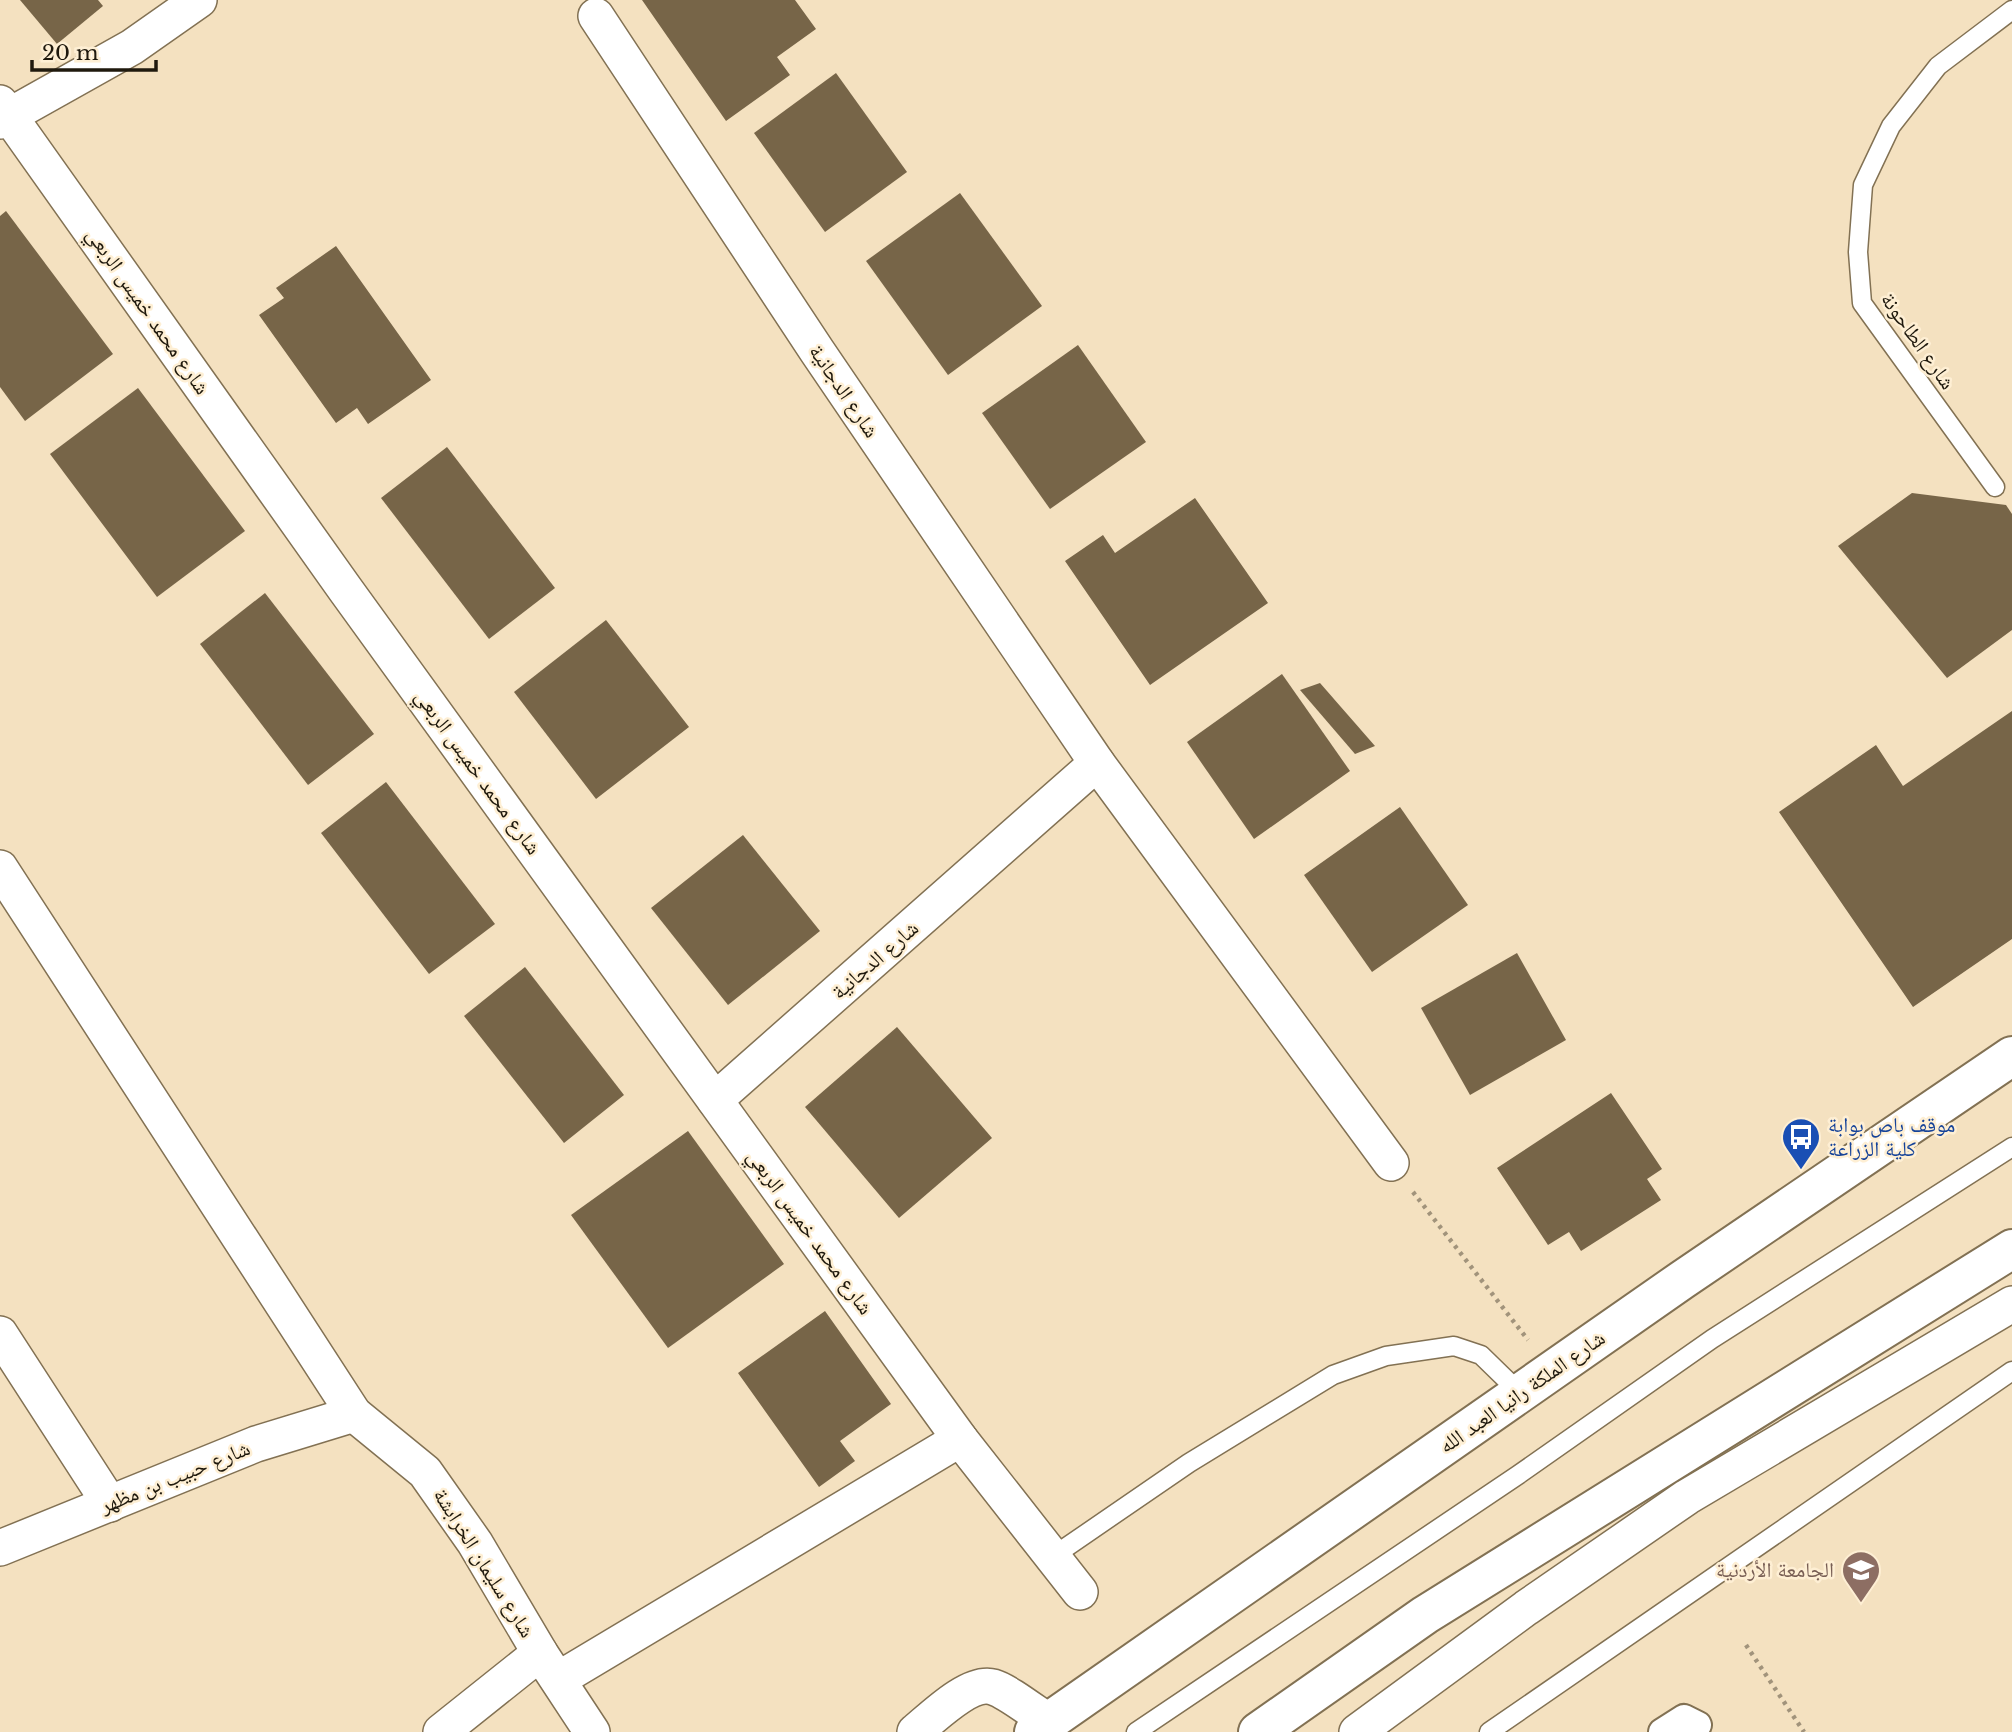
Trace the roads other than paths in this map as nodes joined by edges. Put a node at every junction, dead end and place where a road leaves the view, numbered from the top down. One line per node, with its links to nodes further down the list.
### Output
1 (199, 0): 4 (street)
2 (2012, 10): 5 (lane, شارع الطاحونة)
3 (596, 16): 6 (street, شارع الدجانية)
4 (3, 113): 9 (street, شارع محمد خميس الربعي)
5 (1995, 487)
6 (1097, 763): 9 (street, شارع الدجانية); 11 (street, شارع الدجانية)
7 (0, 868): 17 (street, شارع سليمان الخرابشة)
8 (2012, 1056): 16 (main road, شارع الملكة رانيا العبد الله)
9 (715, 1100): 18 (street, شارع محمد خميس الربعي)
10 (2012, 1147): 28 (lane)
11 (1391, 1163)
12 (2012, 1249): 29 (main road)
13 (2012, 1304): 30 (street)
14 (0, 1334): 19 (street)
15 (2012, 1370): 31 (lane)
16 (1520, 1393): 21 (lane); 24 (main road, شارع الملكة رانيا العبد الله)
17 (354, 1414): 19 (street, شارع حبيب بن مظهر); 23 (street, شارع سليمان الخرابشة)
18 (960, 1439): 21 (street, شارع محمد خميس الربعي); 23 (street)
19 (110, 1504): 20 (street, شارع حبيب بن مظهر)
20 (0, 1548)
21 (1052, 1557): 22 (street, شارع محمد خميس الربعي)
22 (1080, 1592)
23 (549, 1666): 25 (street); 26 (street, شارع سليمان الخرابشة)
24 (1041, 1727): 27 (street)
25 (440, 1732)
26 (592, 1732)
27 (915, 1732)
28 (1136, 1732)
29 (1258, 1732)
30 (1357, 1732)
31 (1489, 1732)
32 (1662, 1732): 33 (street)
33 (1686, 1732)

